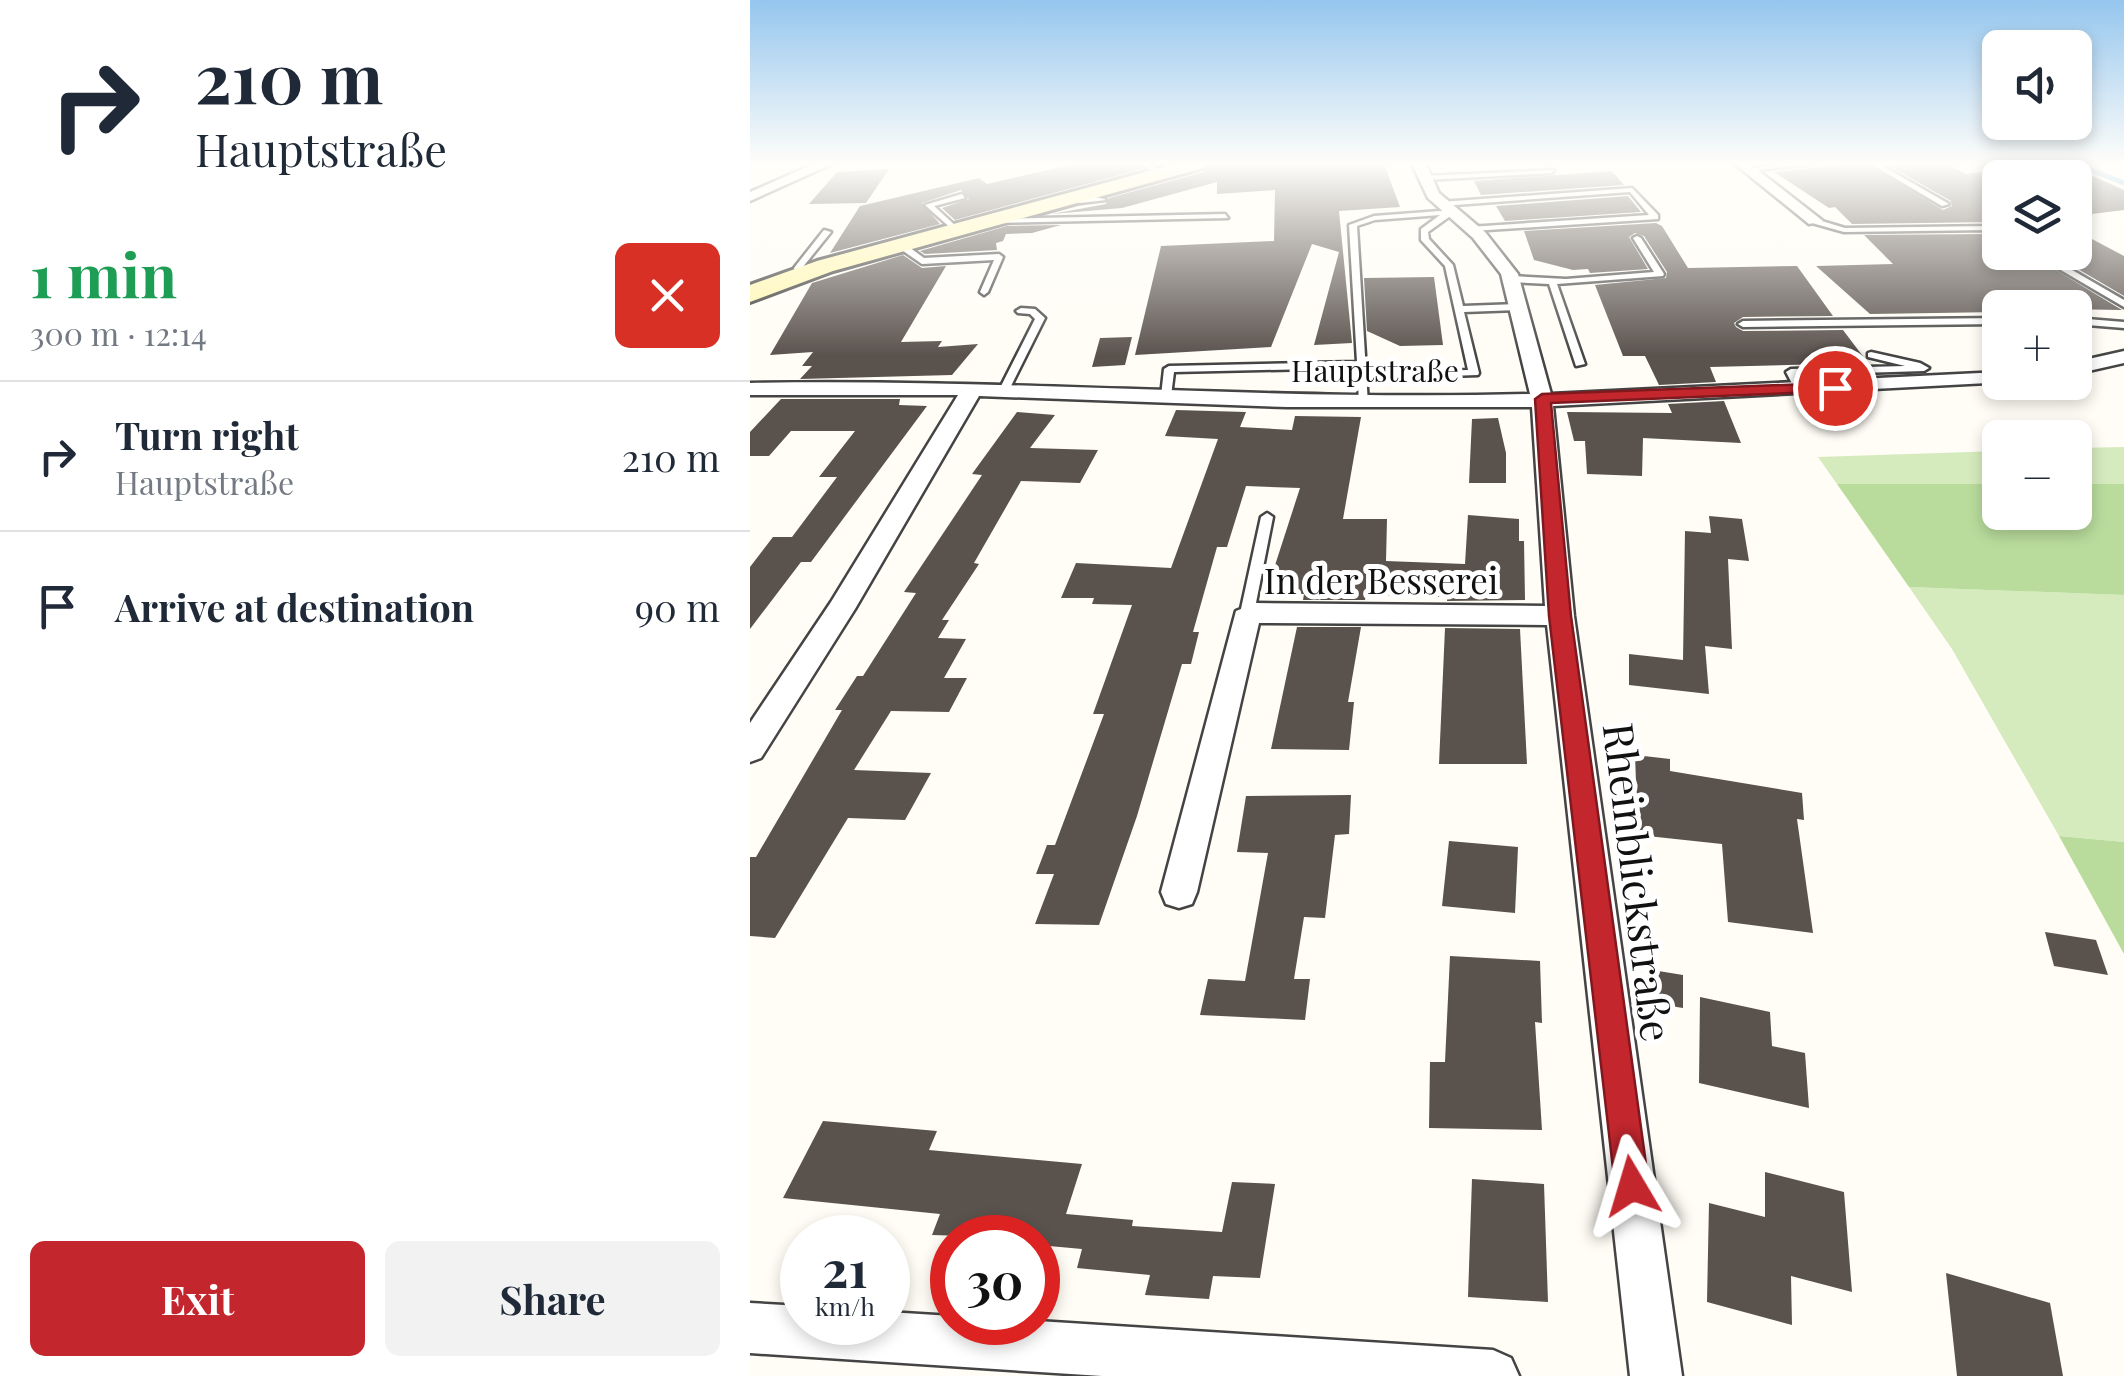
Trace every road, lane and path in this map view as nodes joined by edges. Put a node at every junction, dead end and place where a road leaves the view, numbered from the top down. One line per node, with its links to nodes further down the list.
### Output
1 (962, 228): 8 (street)
2 (1354, 228): 28 (lane)
3 (1427, 228): 20 (lane)
4 (1484, 228): 7 (lane)
5 (1838, 228): 6 (lane)
6 (1975, 228)
7 (1472, 229): 14 (street)
8 (955, 230): 11 (street)
9 (827, 232): 13 (lane)
10 (1636, 238): 15 (lane)
11 (899, 244): 13 (street); 16 (lane)
12 (2065, 270): 18 (lane)
13 (800, 275): 17 (street)
14 (1510, 278): 15 (lane); 19 (street, Rheinblickstraße)
15 (1552, 281): 29 (lane)
16 (984, 292)
17 (750, 294)
18 (2124, 304)
19 (1518, 307): 20 (lane); 40 (street, Rheinblickstraße)
20 (1458, 309): 32 (lane)
21 (1021, 311): 38 (lane)
22 (1982, 321): 24 (lane)
23 (2092, 322): 25 (lane)
24 (1743, 324)
25 (2124, 325)
26 (1871, 356): 31 (lane)
27 (2124, 357): 30 (street)
28 (1362, 364): 39 (lane); 41 (lane)
29 (1580, 364)
30 (2092, 364)
31 (1924, 368): 34 (lane); 36 (lane)
32 (1388, 375)
33 (1982, 379): 34 (street, Hauptstraße)
34 (1946, 381): 36 (street, Hauptstraße)
35 (750, 389): 37 (street, Hauptstraße)
36 (1800, 389): 40 (street, Hauptstraße)
37 (971, 391): 38 (street, Hauptstraße); 45 (street)
38 (1003, 392): 39 (street, Hauptstraße)
39 (1166, 396): 41 (street, Hauptstraße)
40 (1542, 399): 41 (street, Hauptstraße); 43 (street, Rheinblickstraße)
41 (1364, 402)
42 (1267, 516): 44 (lane)
43 (1560, 616): 44 (street, In der Besserei); 49 (street, Rheinblickstraße)
44 (1246, 618): 46 (street, In der Besserei)
45 (750, 749)
46 (1179, 892)
47 (750, 1328): 48 (street)
48 (1493, 1376)
49 (1656, 1376)

